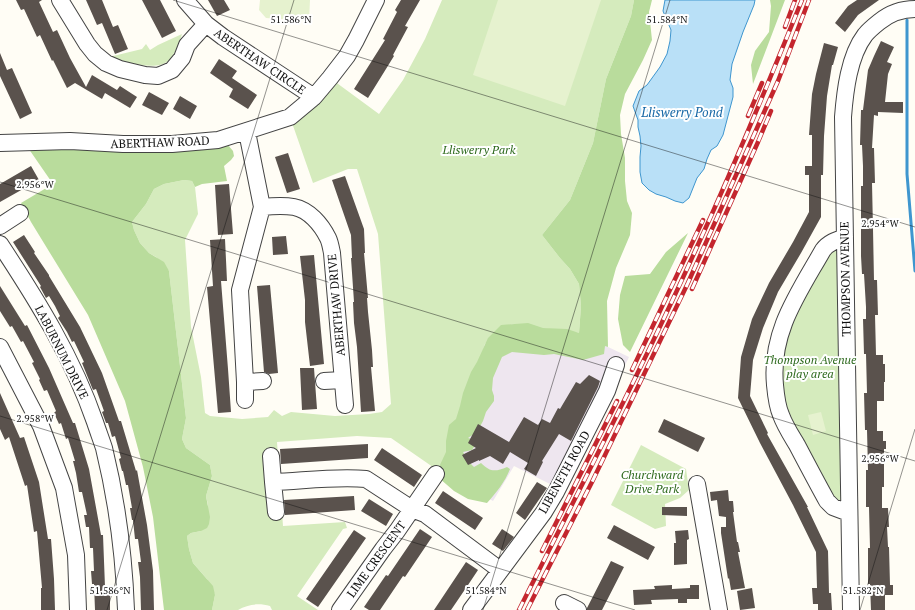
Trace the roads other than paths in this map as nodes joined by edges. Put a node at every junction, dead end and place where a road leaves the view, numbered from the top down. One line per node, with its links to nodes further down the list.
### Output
1 (60, 0): 5 (street, ABERTHAW CIRCLE)
2 (184, 0): 5 (street, ABERTHAW CIRCLE)
3 (376, 0): 6 (street, ABERTHAW ROAD)
4 (915, 9): 12 (street, THOMPSON AVENUE)
5 (206, 24): 6 (street, ABERTHAW CIRCLE)
6 (314, 97): 7 (street, ABERTHAW ROAD)
7 (247, 131): 8 (street, ABERTHAW ROAD); 9 (street)
8 (0, 143)
9 (262, 206): 16 (street, ABERTHAW DRIVE); 19 (street)
10 (20, 214): 11 (street)
11 (0, 226)
12 (845, 237): 28 (street, THOMPSON AVENUE); 28 (street)
13 (0, 244): 31 (street, LABURNUM DRIVE)
14 (0, 347): 30 (street)
15 (616, 365): 29 (street, LIBENETH ROAD)
16 (343, 380): 18 (street); 21 (street, ABERTHAW DRIVE)
17 (263, 381): 19 (street)
18 (324, 381)
19 (245, 382): 20 (street)
20 (245, 400)
21 (345, 405)
22 (271, 456): 24 (street)
23 (436, 474): 26 (street, LIME CRESCENT)
24 (273, 482): 26 (street, LIME CRESCENT); 27 (street)
25 (697, 484): 34 (street)
26 (412, 509): 29 (street, LIME CRESCENT); 32 (street, LIME CRESCENT)
27 (276, 512)
28 (849, 513): 35 (street, THOMPSON AVENUE)
29 (500, 570): 33 (street, LIBENETH ROAD)
30 (78, 610)
31 (126, 610)
32 (340, 610)
33 (471, 610)
34 (719, 610)
35 (851, 610)

